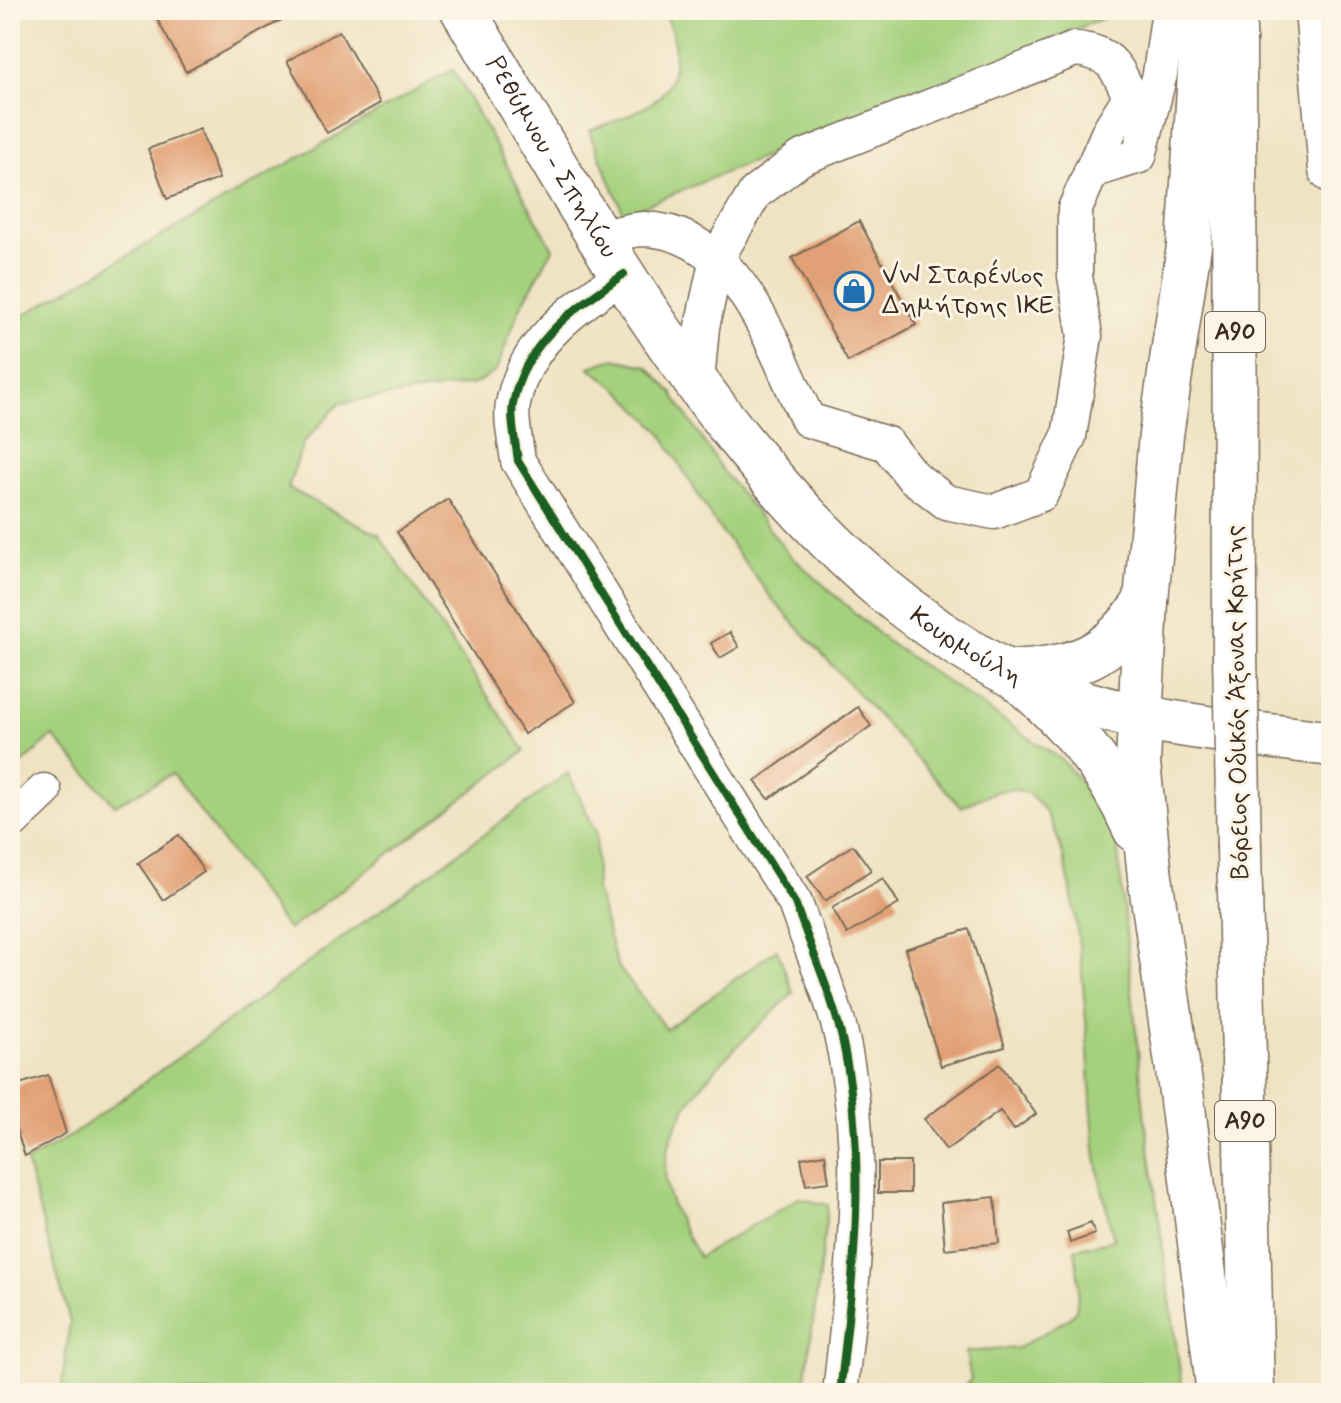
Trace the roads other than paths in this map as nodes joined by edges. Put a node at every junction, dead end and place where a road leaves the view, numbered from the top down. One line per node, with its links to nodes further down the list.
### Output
1 (463, 10): 8 (main road, Ρεθύμνου - Σπηλίου)
2 (1169, 10): 7 (street)
3 (1204, 10): 12 (main road)
4 (1234, 10): 21 (main road, Βόρειος Οδικός Άξονας Κρήτης / Α90, bridge)
5 (1317, 10): 6 (main road)
6 (1331, 170)
7 (1091, 171): 9 (street); 9 (street)
8 (601, 238): 9 (street); 10 (main road, Ρεθύμνου - Σπηλίου)
9 (717, 258): 11 (street)
10 (624, 274): 11 (main road, Ρεθύμνου - Σπηλίου); 19 (street)
11 (697, 381): 13 (main road, Κουρμούλη)
12 (1146, 601): 13 (main road); 14 (main road)
13 (1010, 672): 14 (main road, Κουρμούλη); 18 (main road)
14 (1140, 716): 15 (main road, Κουρμούλη); 18 (main road)
15 (1331, 744)
16 (44, 791): 17 (street)
17 (10, 823)
18 (1150, 877): 20 (main road)
19 (840, 1393)
20 (1219, 1393)
21 (1252, 1393)

